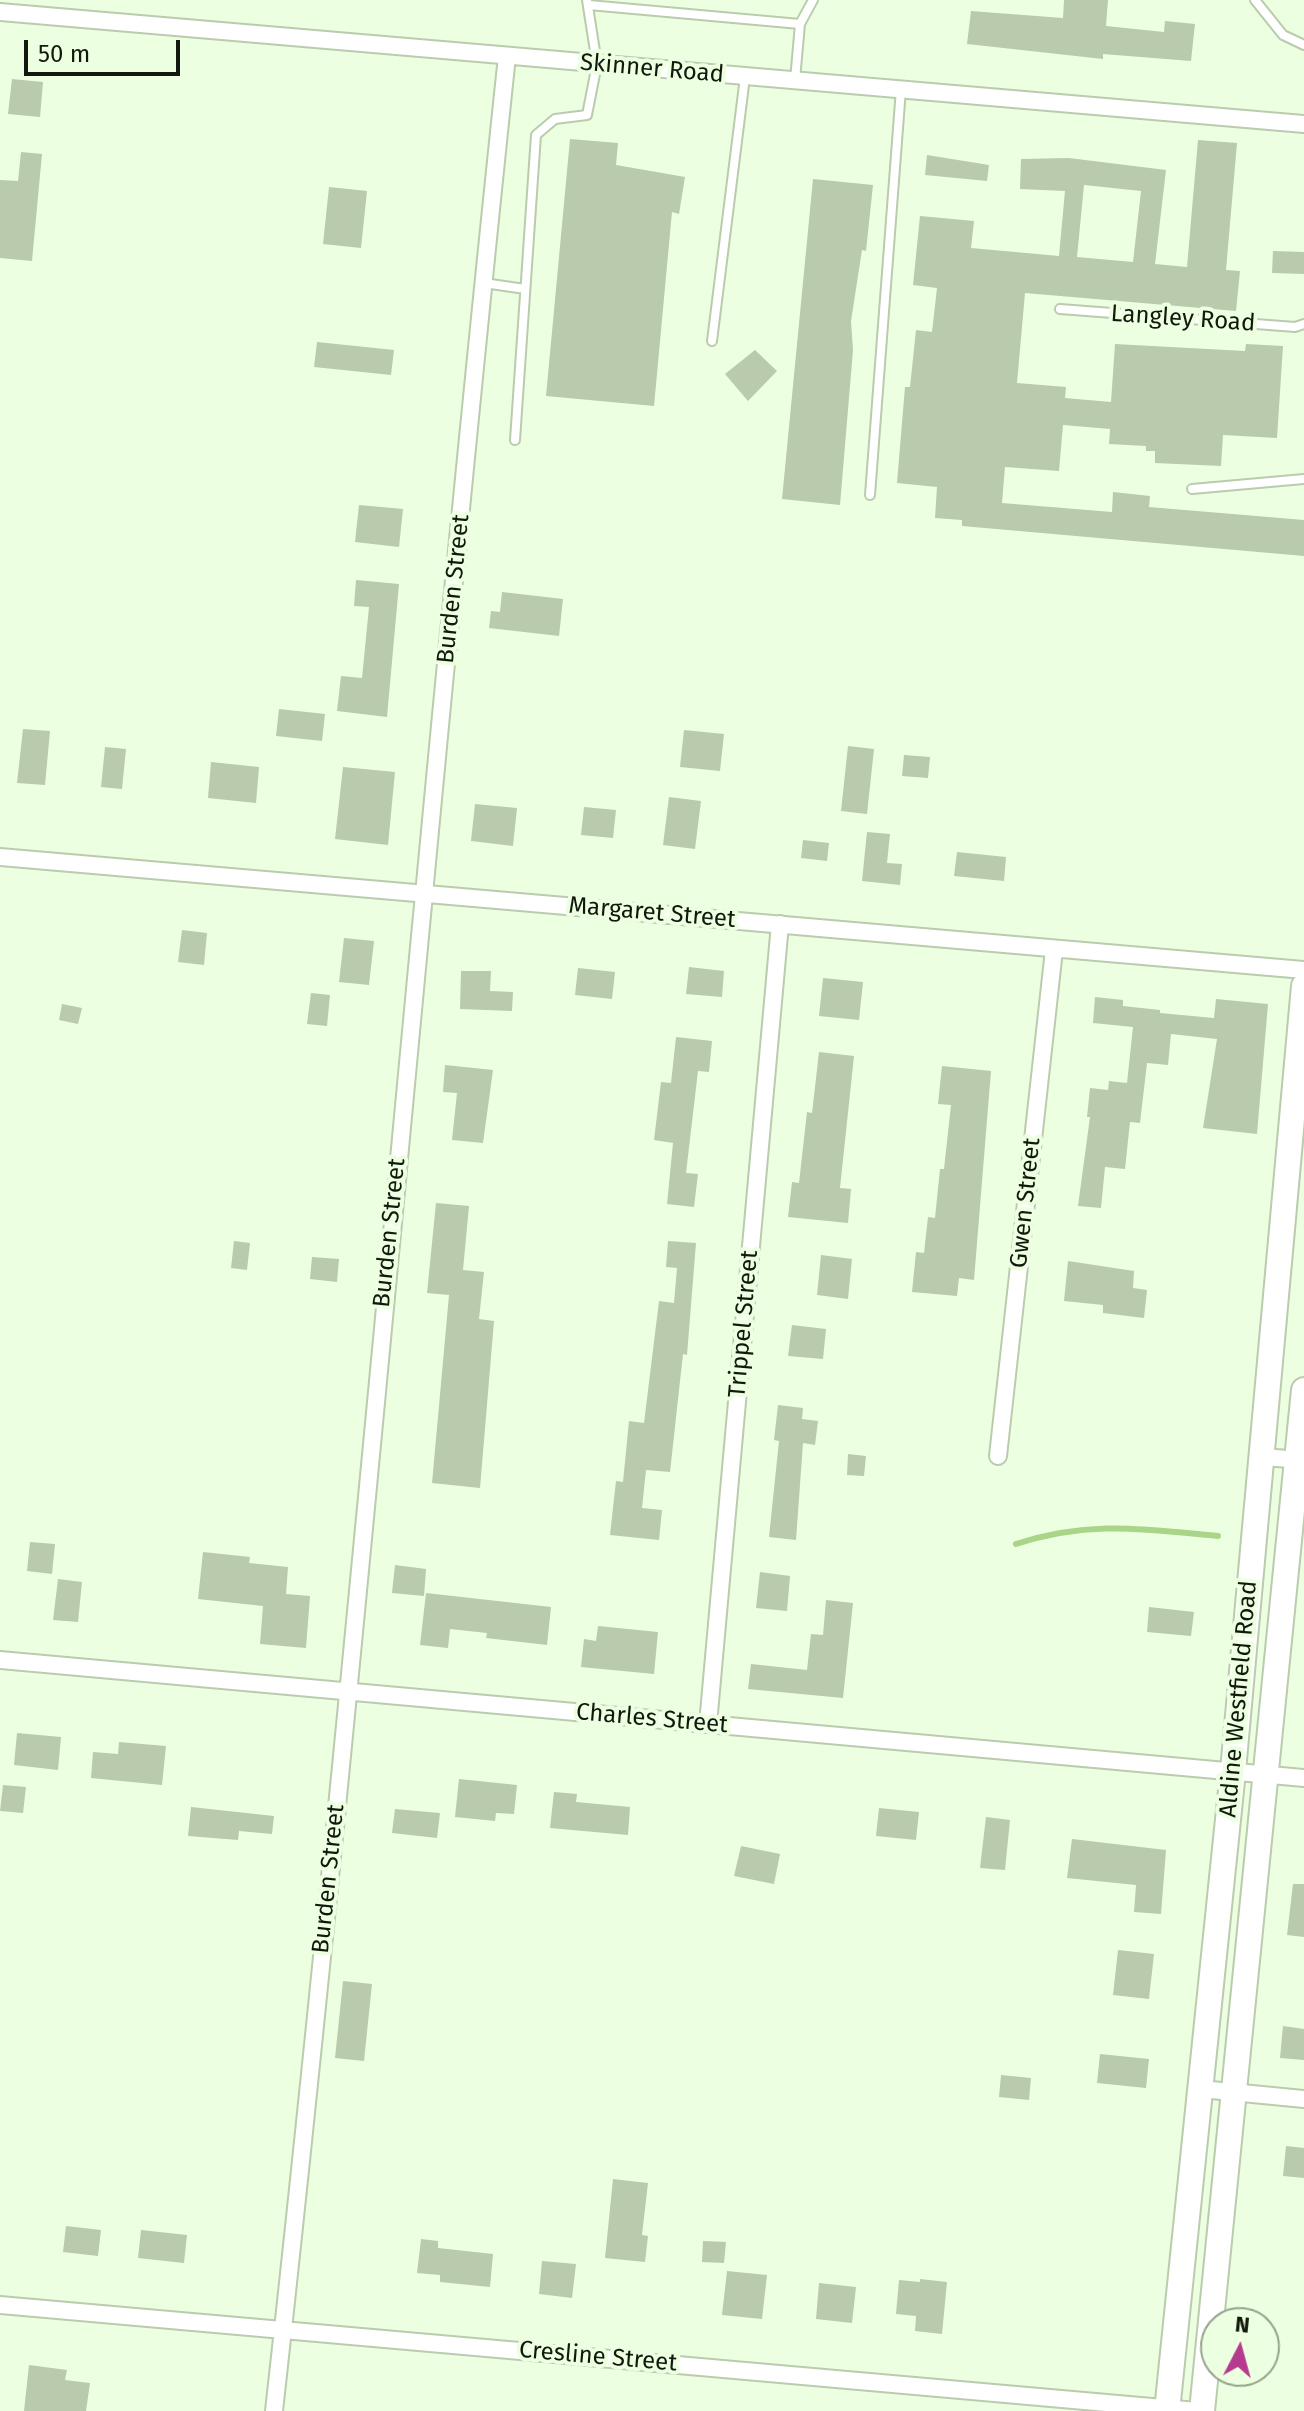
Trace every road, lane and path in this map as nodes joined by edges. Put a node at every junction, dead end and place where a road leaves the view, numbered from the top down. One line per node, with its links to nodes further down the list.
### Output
1 (813, 0): 5 (lane)
2 (1255, 0): 6 (lane)
3 (588, 3): 5 (lane); 8 (lane)
4 (0, 12): 7 (street, Skinner Road)
5 (800, 24): 10 (lane)
6 (1304, 45)
7 (507, 56): 8 (street, Skinner Road); 13 (street, Burden Street)
8 (597, 64): 9 (street, Skinner Road); 14 (lane)
9 (745, 77): 10 (street, Skinner Road); 17 (lane)
10 (795, 80): 11 (street, Skinner Road)
11 (901, 88): 12 (street, Skinner Road); 21 (lane)
12 (1304, 124)
13 (484, 283): 14 (lane); 23 (street, Burden Street)
14 (525, 289): 18 (lane)
15 (1060, 309): 16 (lane, Langley Road)
16 (1304, 324)
17 (712, 341)
18 (515, 440)
19 (1304, 479): 20 (lane)
20 (1192, 489)
21 (870, 495)
22 (0, 857): 23 (street, Margaret Street)
23 (423, 893): 24 (street, Margaret Street); 34 (street, Burden Street)
24 (780, 924): 25 (street, Margaret Street); 35 (street, Trippel Street)
25 (1054, 950): 26 (street, Margaret Street); 30 (street, Gwen Street)
26 (1304, 970)
27 (1304, 986): 28 (main road, Aldine Westfield Road)
28 (1297, 1151): 31 (main road, Aldine Westfield Road)
29 (1304, 1390): 32 (main road, Aldine Westfield Road)
30 (998, 1456)
31 (1261, 1457): 32 (street); 36 (main road, Aldine Westfield Road)
32 (1301, 1460): 37 (main road, Aldine Westfield Road)
33 (0, 1660): 34 (street, Charles Street)
34 (350, 1692): 35 (street, Charles Street); 43 (street, Burden Street)
35 (708, 1724): 36 (street, Charles Street)
36 (1233, 1771): 37 (street, Charles Street); 39 (main road, Aldine Westfield Road)
37 (1268, 1774): 38 (street, Charles Street); 40 (main road, Aldine Westfield Road)
38 (1304, 1778)
39 (1201, 2089): 40 (street); 44 (main road, Aldine Westfield Road)
40 (1236, 2092): 41 (street); 46 (main road, Aldine Westfield Road)
41 (1304, 2099)
42 (0, 2305): 43 (street, Cresline Street)
43 (283, 2329): 44 (street, Cresline Street); 45 (street, Burden Street)
44 (1167, 2410): 46 (street, Cresline Street)
45 (274, 2411)
46 (1200, 2411)

